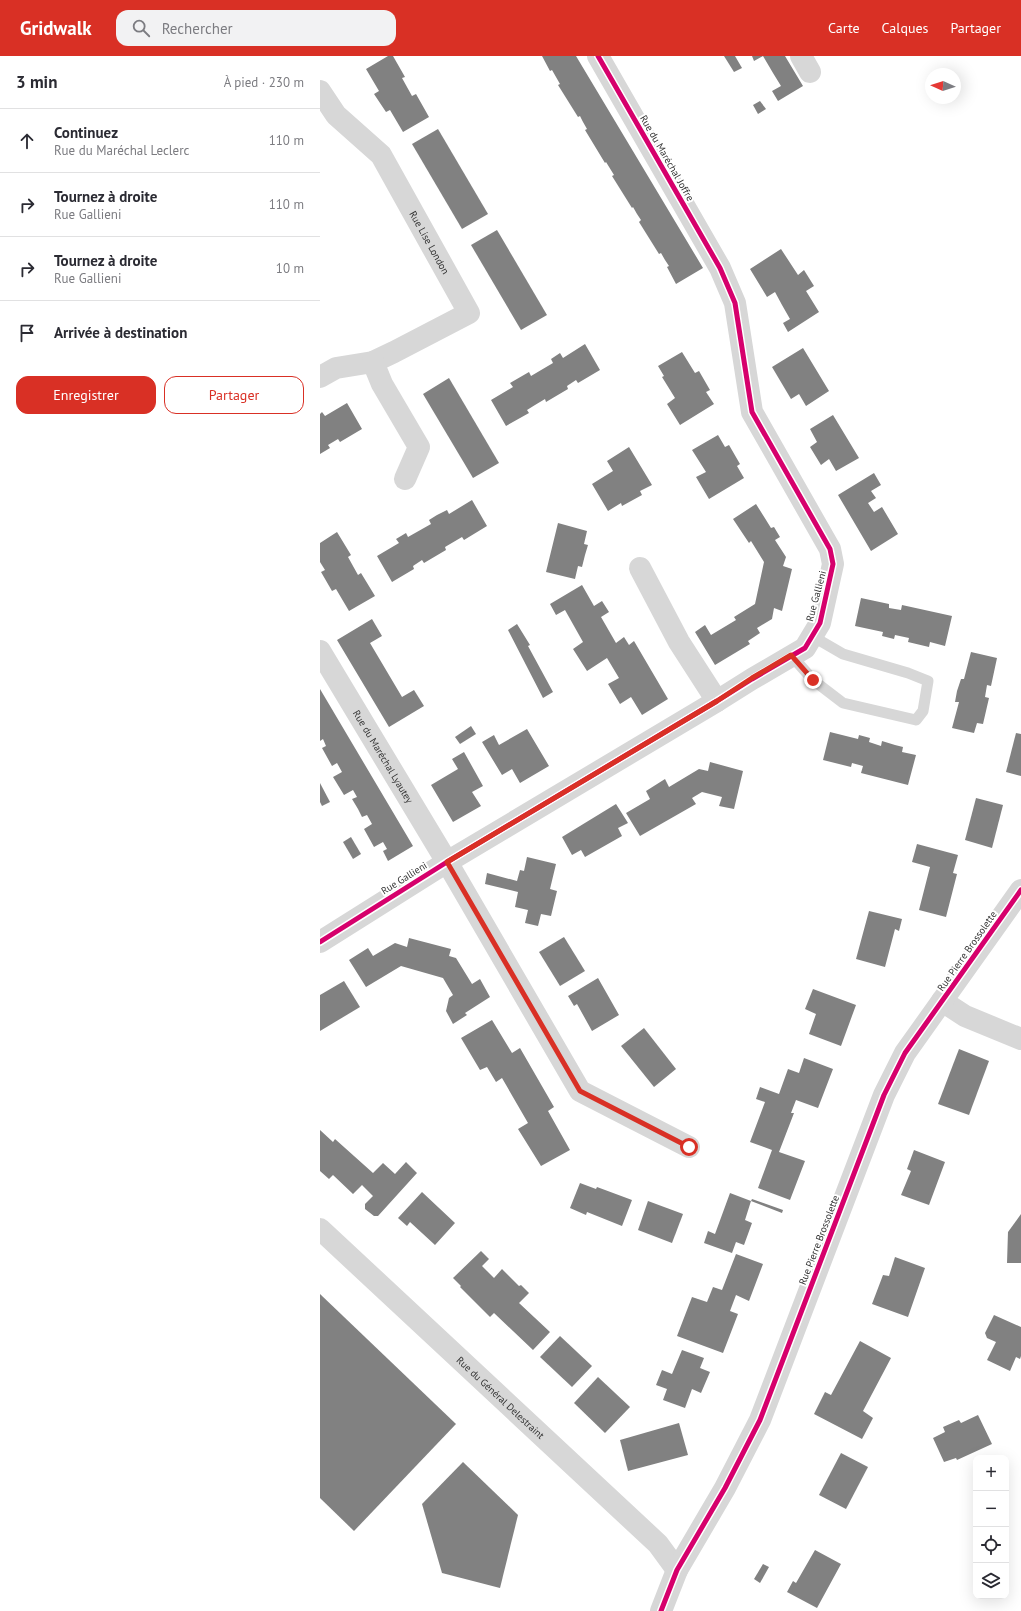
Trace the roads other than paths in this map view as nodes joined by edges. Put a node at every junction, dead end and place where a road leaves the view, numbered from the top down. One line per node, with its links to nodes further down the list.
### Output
1 (598, 56): 3 (street, Rue du Maréchal Joffre)
2 (320, 91): 4 (street, Rue Lise London)
3 (720, 268): 8 (street, Rue Gallieni)
4 (372, 362): 5 (street, Rue Lise London); 6 (street)
5 (320, 377)
6 (405, 479)
7 (640, 568): 11 (street)
8 (812, 636): 10 (street, Rue Gallieni); 10 (lane, Rue Gallieni)
9 (320, 651): 12 (street, Rue du Maréchal Lyautey)
10 (791, 655): 11 (street, Rue Gallieni)
11 (717, 701): 12 (street, Rue Gallieni)
12 (447, 862): 14 (street, Rue Gallieni); 17 (street, Rue du Maréchal Lyautey)
13 (1021, 890): 15 (street, Rue Pierre Brossolette)
14 (320, 942)
15 (942, 1001): 16 (street); 19 (street, Rue Pierre Brossolette)
16 (1021, 1039)
17 (689, 1147)
18 (320, 1229): 19 (street, Rue du Général Delestraint)
19 (677, 1570): 20 (street, Rue Pierre Brossolette)
20 (661, 1611)

